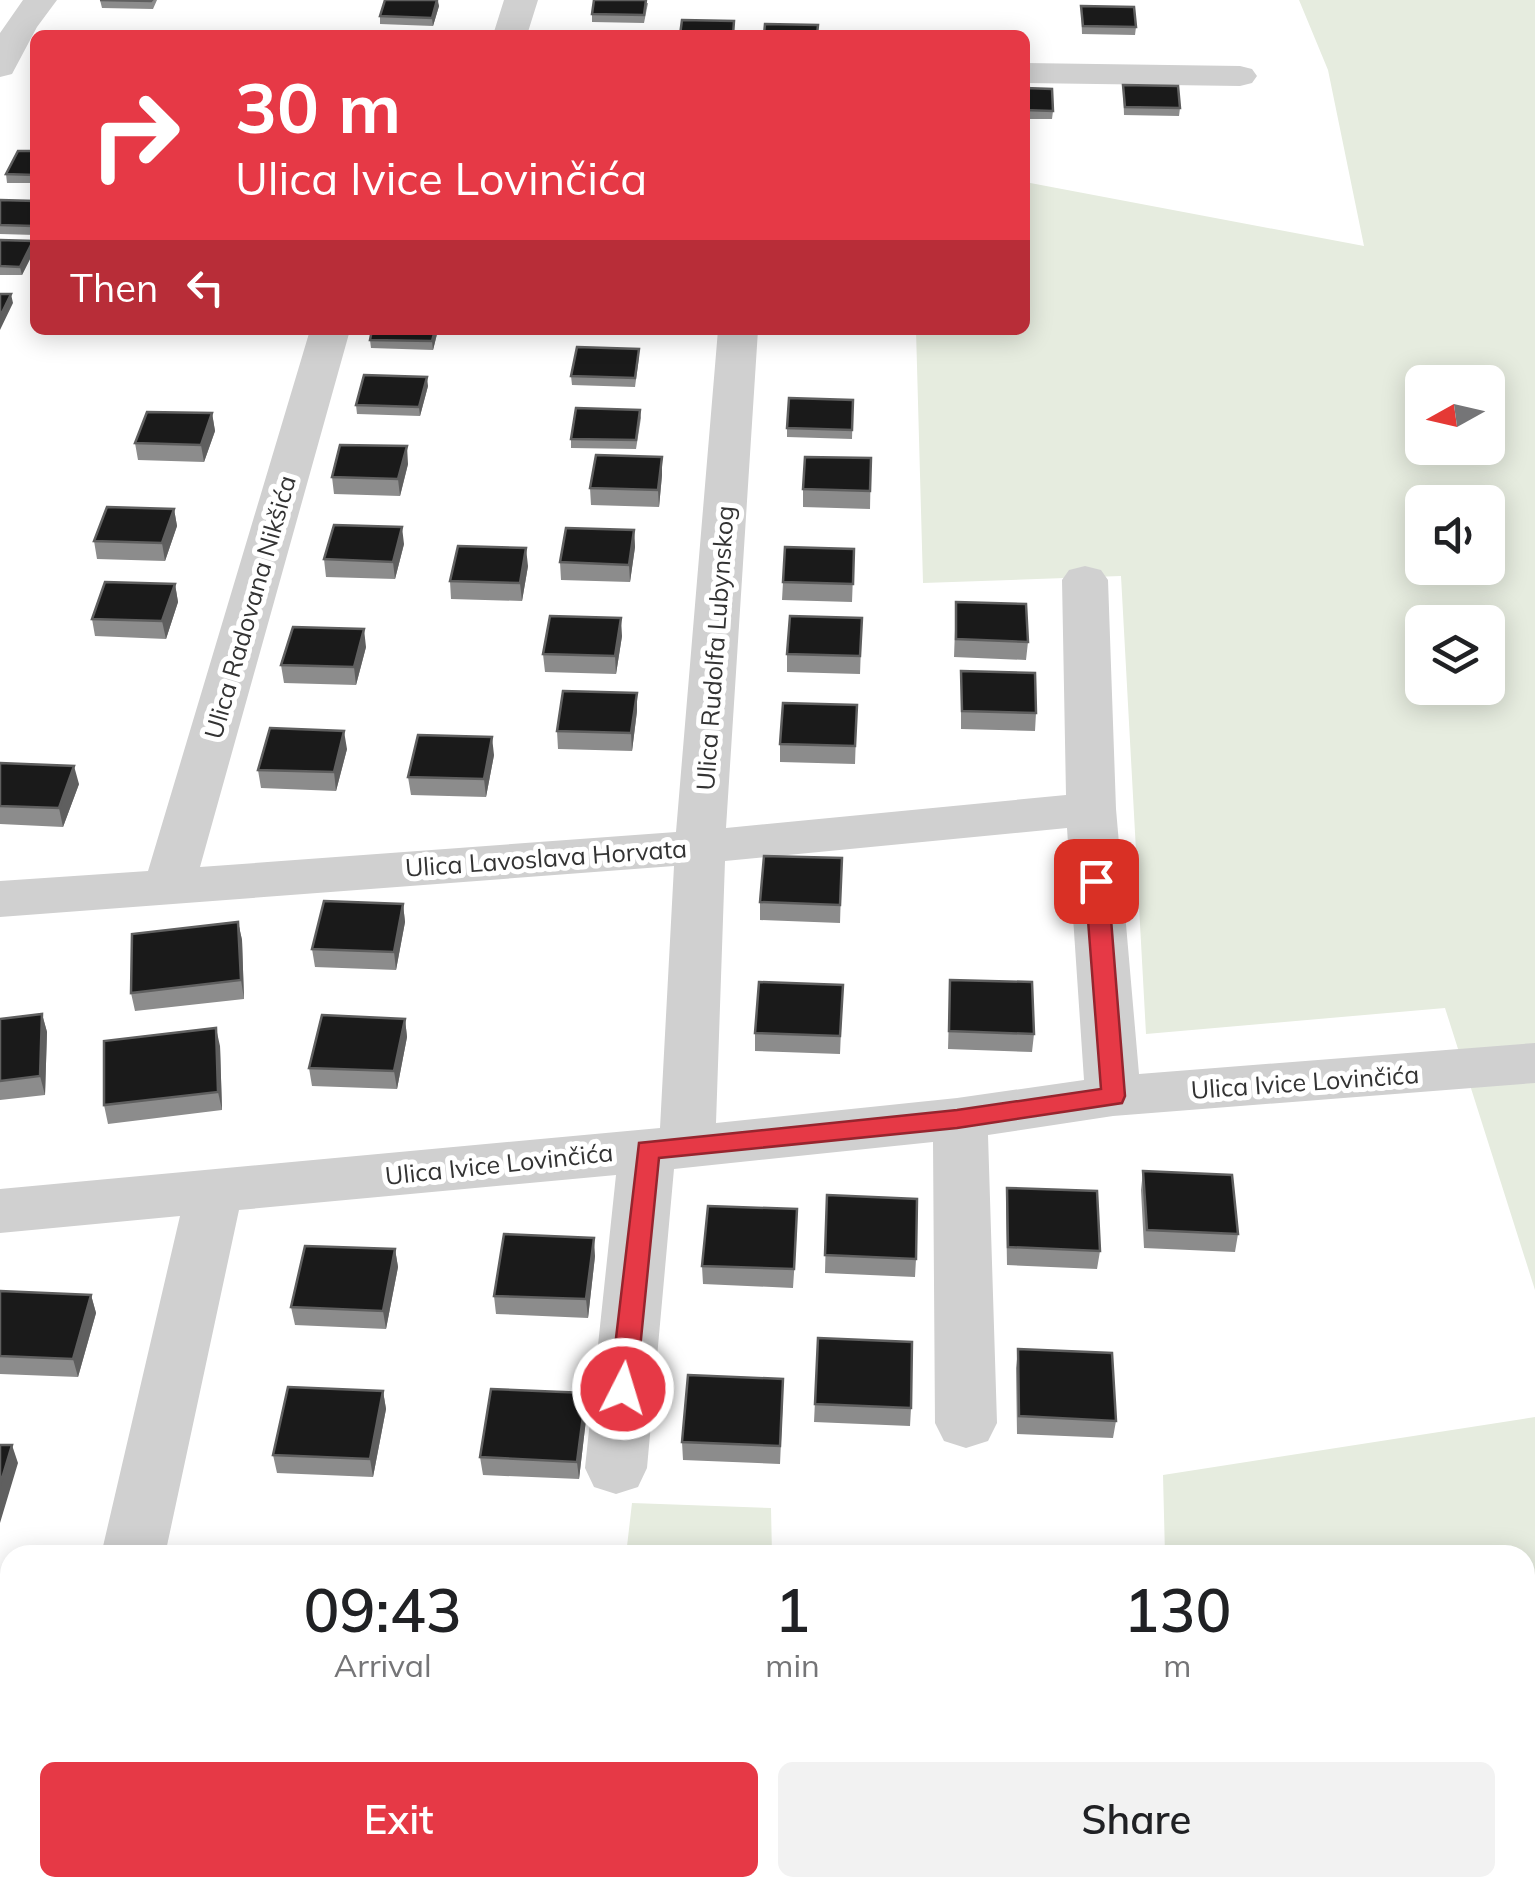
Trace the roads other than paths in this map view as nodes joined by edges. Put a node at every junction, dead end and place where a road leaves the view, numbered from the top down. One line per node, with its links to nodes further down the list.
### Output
1 (40, 0): 4 (street)
2 (521, 0): 3 (street)
3 (512, 30)
4 (6, 55)
5 (1030, 73): 6 (street)
6 (1240, 76)
7 (329, 335): 12 (street, Ulica Radovana Nikšića)
8 (738, 335): 11 (street, Ulica Rudolfa Lubynskog)
9 (1085, 580): 10 (street)
10 (1091, 809): 11 (street, Ulica Lavoslava Horvata); 15 (street)
11 (700, 846): 12 (street, Ulica Lavoslava Horvata); 17 (street, Ulica Rudolfa Lubynskog)
12 (169, 884): 13 (street, Ulica Lavoslava Horvata)
13 (0, 899)
14 (1535, 1063): 15 (street, Ulica Ivice Lovinčića)
15 (1113, 1096): 16 (street, Ulica Ivice Lovinčića)
16 (957, 1119): 17 (street, Ulica Ivice Lovinčića); 20 (street)
17 (667, 1148): 18 (street, Ulica Ivice Lovinčića); 21 (street, Ulica Rudolfa Lubynskog)
18 (214, 1193): 19 (street, Ulica Ivice Lovinčića); 22 (street)
19 (0, 1211)
20 (966, 1423)
21 (616, 1468)
22 (135, 1545)

